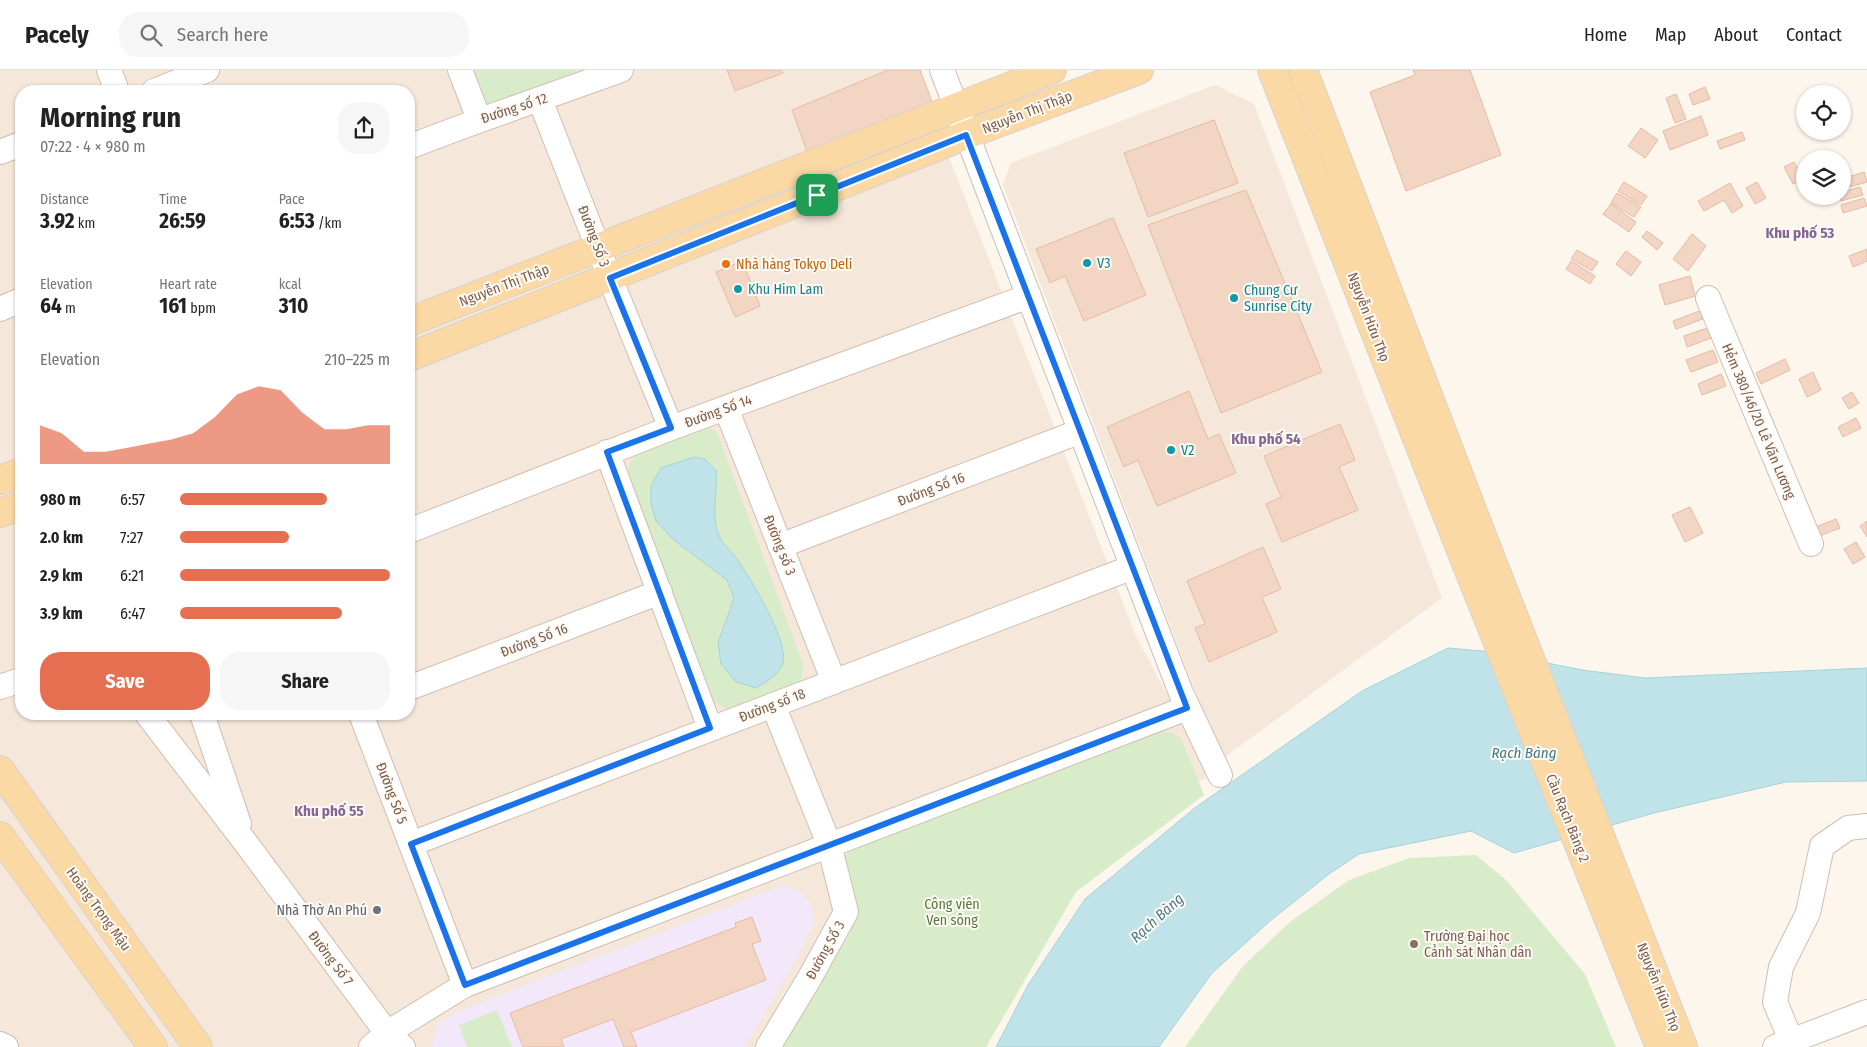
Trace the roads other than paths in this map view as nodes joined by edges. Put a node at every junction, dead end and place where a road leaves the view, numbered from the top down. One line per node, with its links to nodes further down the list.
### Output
1 (109, 70): 11 (street)
2 (207, 70): 12 (street)
3 (460, 70): 15 (street)
4 (621, 70): 10 (street, Đường số 12)
5 (942, 70): 14 (street)
6 (1139, 70): 16 (main road, Nguyễn Thị Thập)
7 (1272, 70): 39 (main road, Nguyễn Hữu Thọ)
8 (1303, 70): 39 (main road, Nguyễn Hữu Thọ)
9 (1044, 73): 14 (main road)
10 (594, 75): 13 (street, Đường số 12)
11 (115, 85)
12 (169, 85)
13 (540, 100): 15 (street, Đường số 12); 20 (street, Đường Số 3)
14 (956, 107): 16 (street); 20 (main road, Nguyễn Thị Thập)
15 (479, 119): 17 (street, Đường số 12)
16 (966, 135): 21 (main road, Nguyễn Thị Thập); 22 (street)
17 (415, 145)
18 (15, 146): 19 (street)
19 (0, 152)
20 (599, 247): 21 (street, Đường Số 3); 26 (main road, Nguyễn Thị Thập)
21 (610, 278): 27 (main road, Nguyễn Thị Thập); 29 (street, Đường Số 3)
22 (1029, 296): 28 (street, Đường Số 14); 30 (street)
23 (1708, 298): 37 (street, Hẻm 380/46/20 Lê Văn Lương)
24 (15, 303): 25 (street)
25 (0, 309)
26 (415, 320)
27 (415, 355)
28 (726, 408): 29 (street, Đường Số 14); 38 (street, Đường số 3)
29 (671, 428): 31 (street, Đường Số 14)
30 (1081, 431): 38 (street, Đường Số 16); 40 (street)
31 (607, 452): 36 (street, Đường Số 14); 41 (street)
32 (15, 474): 33 (main road)
33 (0, 480)
34 (15, 507): 35 (main road)
35 (0, 513)
36 (415, 529)
37 (1811, 544)
38 (780, 546): 43 (street, Đường số 3)
39 (1477, 559): 61 (main road, Cầu Rạch Bàng 2)
40 (1133, 567): 43 (street, Đường số 18); 47 (street)
41 (660, 592): 44 (street, Đường Số 16); 51 (street)
42 (15, 682): 45 (street)
43 (834, 682): 46 (street, Đường số 18)
44 (415, 686)
45 (0, 687)
46 (773, 705): 51 (street, Đường số 18); 58 (street, Đường Số 3)
47 (1187, 708): 53 (street); 58 (street)
48 (152, 720): 56 (street, Đường Số 7)
49 (204, 720): 56 (street, Đường Số 7)
50 (363, 720): 57 (street, Đường Số 5)
51 (710, 728): 57 (street, Đường số 18)
52 (0, 770): 59 (main road, Hoàng Trọng Mậu)
53 (1220, 775)
54 (1865, 830): 66 (street)
55 (0, 836): 60 (main road)
56 (245, 842): 64 (street, Đường Số 7)
57 (411, 844): 62 (street, Đường Số 5)
58 (829, 844): 62 (street); 70 (street, Đường Số 3)
59 (62, 858): 60 (main road); 69 (main road, Hoàng Trọng Mậu)
60 (29, 876): 68 (main road)
61 (1625, 930): 71 (main road, Nguyễn Hữu Thọ); 72 (main road, Nguyễn Hữu Thọ)
62 (465, 985): 64 (street)
63 (1867, 1012): 66 (street)
64 (387, 1042)
65 (0, 1044): 67 (street)
66 (1787, 1045)
67 (6, 1047)
68 (153, 1047)
69 (198, 1047)
70 (768, 1047)
71 (1660, 1047)
72 (1683, 1047)

